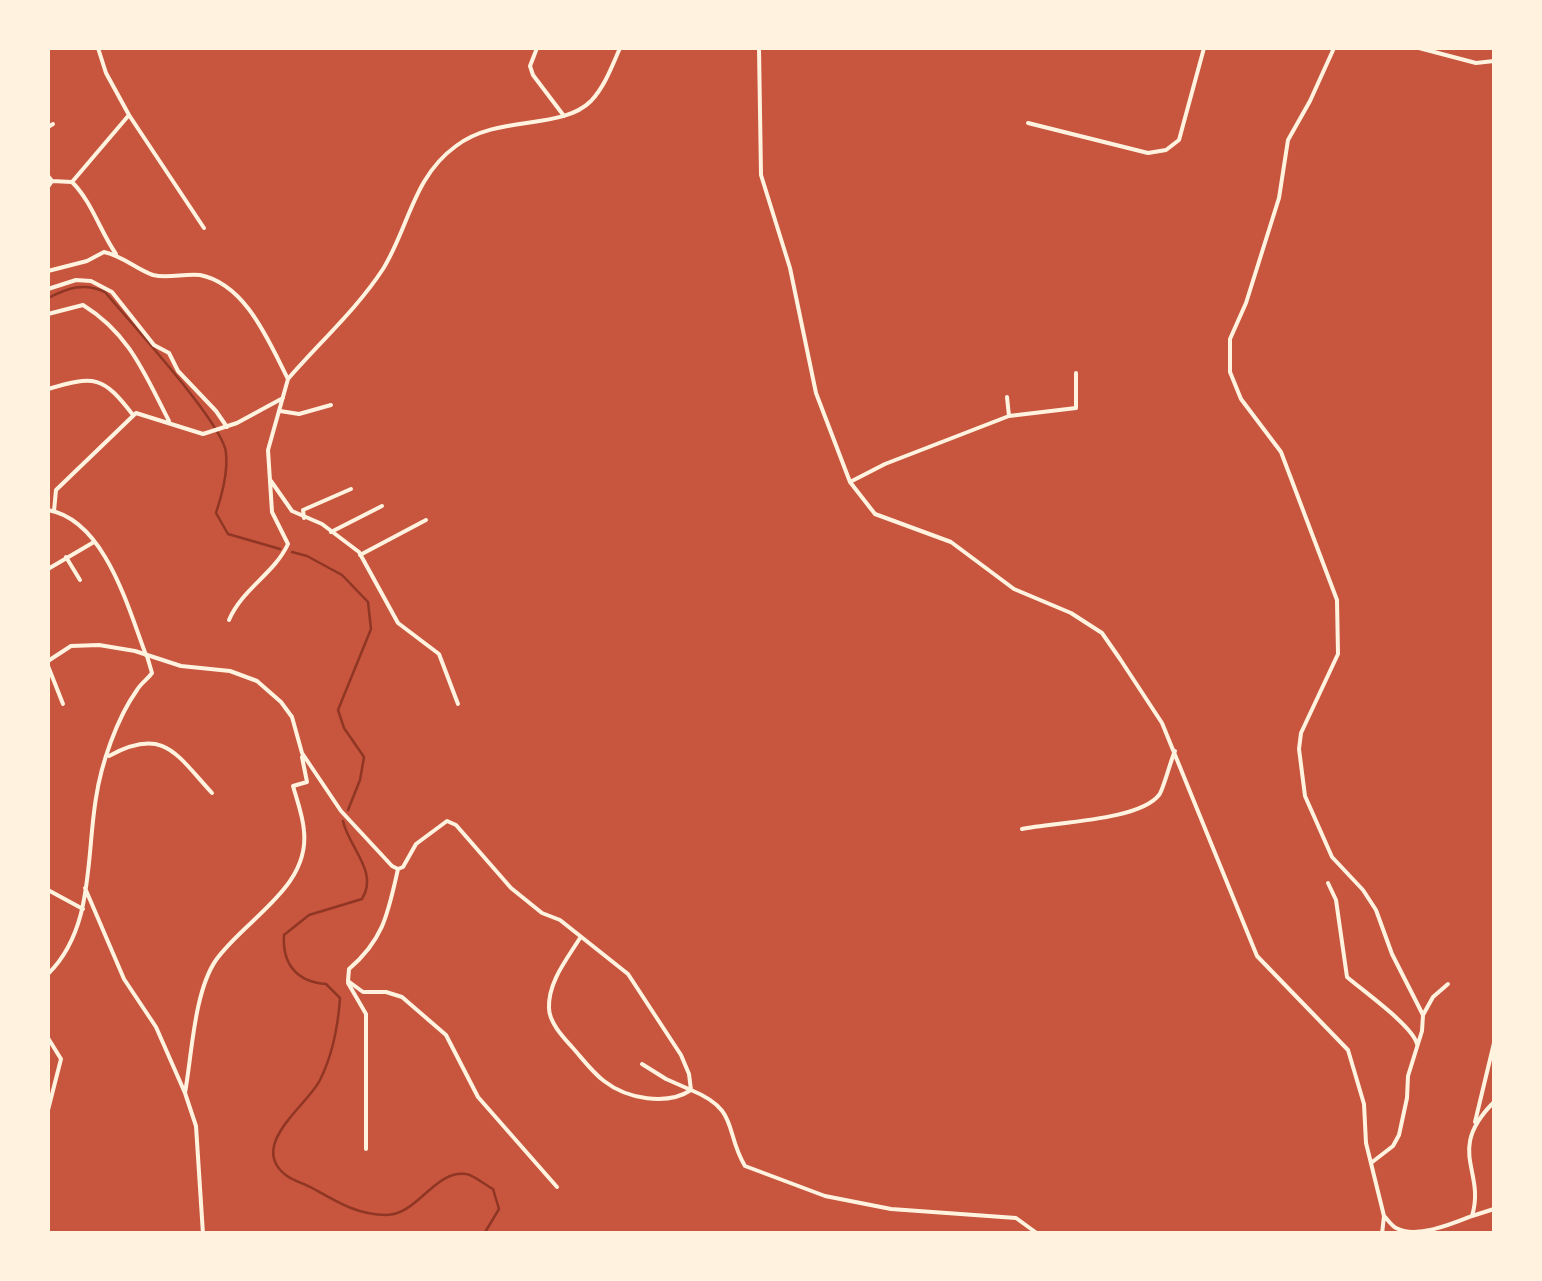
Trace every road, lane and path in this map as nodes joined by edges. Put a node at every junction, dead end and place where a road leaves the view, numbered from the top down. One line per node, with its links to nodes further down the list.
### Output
1 (98, 48): 9 (street)
2 (536, 48): 10 (street)
3 (620, 48): 10 (street)
4 (759, 48): 32 (street)
5 (1204, 48): 11 (street)
6 (1334, 48): 63 (street)
7 (1419, 48): 8 (street)
8 (1494, 61)
9 (129, 115): 13 (street); 15 (street)
10 (564, 116): 21 (street)
11 (1028, 123)
12 (50, 179): 13 (street); 14 (street)
13 (72, 182): 16 (street)
14 (48, 188)
15 (204, 228)
16 (116, 254): 17 (street); 21 (street)
17 (48, 271)
18 (48, 288): 30 (street)
19 (48, 314): 29 (street)
20 (1076, 373): 28 (street)
21 (288, 379): 24 (street)
22 (48, 389): 27 (street)
23 (1007, 397): 28 (street)
24 (282, 398): 26 (street); 30 (street)
25 (331, 405): 26 (street)
26 (280, 411): 31 (street)
27 (133, 415): 29 (street); 35 (street)
28 (1009, 416): 32 (street)
29 (170, 423): 30 (street)
30 (224, 428)
31 (271, 482): 36 (street); 44 (street)
32 (850, 482): 49 (street)
33 (351, 489): 36 (street)
34 (382, 506): 38 (street)
35 (51, 511): 39 (street)
36 (304, 518): 38 (street)
37 (426, 520): 40 (street)
38 (330, 532): 40 (street)
39 (94, 542): 41 (street); 45 (street)
40 (360, 555): 48 (street)
41 (66, 557): 42 (street); 43 (street)
42 (48, 569)
43 (80, 580)
44 (229, 620)
45 (146, 655): 46 (street); 50 (street); 51 (street)
46 (48, 663): 47 (street)
47 (64, 704)
48 (458, 704)
49 (1174, 751): 53 (street); 74 (street)
50 (302, 753): 54 (street); 69 (street)
51 (108, 756): 52 (street); 56 (street)
52 (212, 794)
53 (1022, 829)
54 (398, 869): 59 (street); 61 (street)
55 (1328, 883): 66 (street)
56 (85, 888): 58 (street); 69 (street)
57 (48, 890): 58 (street)
58 (83, 910): 60 (street)
59 (580, 938): 68 (street); 68 (street)
60 (48, 974)
61 (348, 980): 73 (street); 75 (street)
62 (1448, 984): 63 (street)
63 (1423, 1015): 66 (street)
64 (48, 1038): 71 (street)
65 (1494, 1044): 72 (street)
66 (1418, 1048): 74 (street)
67 (642, 1064): 68 (street)
68 (691, 1090): 80 (street)
69 (185, 1093): 79 (street)
70 (1494, 1102): 72 (street)
71 (48, 1110)
72 (1473, 1127): 78 (street)
73 (366, 1148)
74 (1370, 1163): 77 (street)
75 (557, 1187)
76 (1494, 1209): 78 (street)
77 (1384, 1216): 78 (street); 81 (street)
78 (1472, 1216)
79 (203, 1234)
80 (1038, 1234)
81 (1382, 1234)

